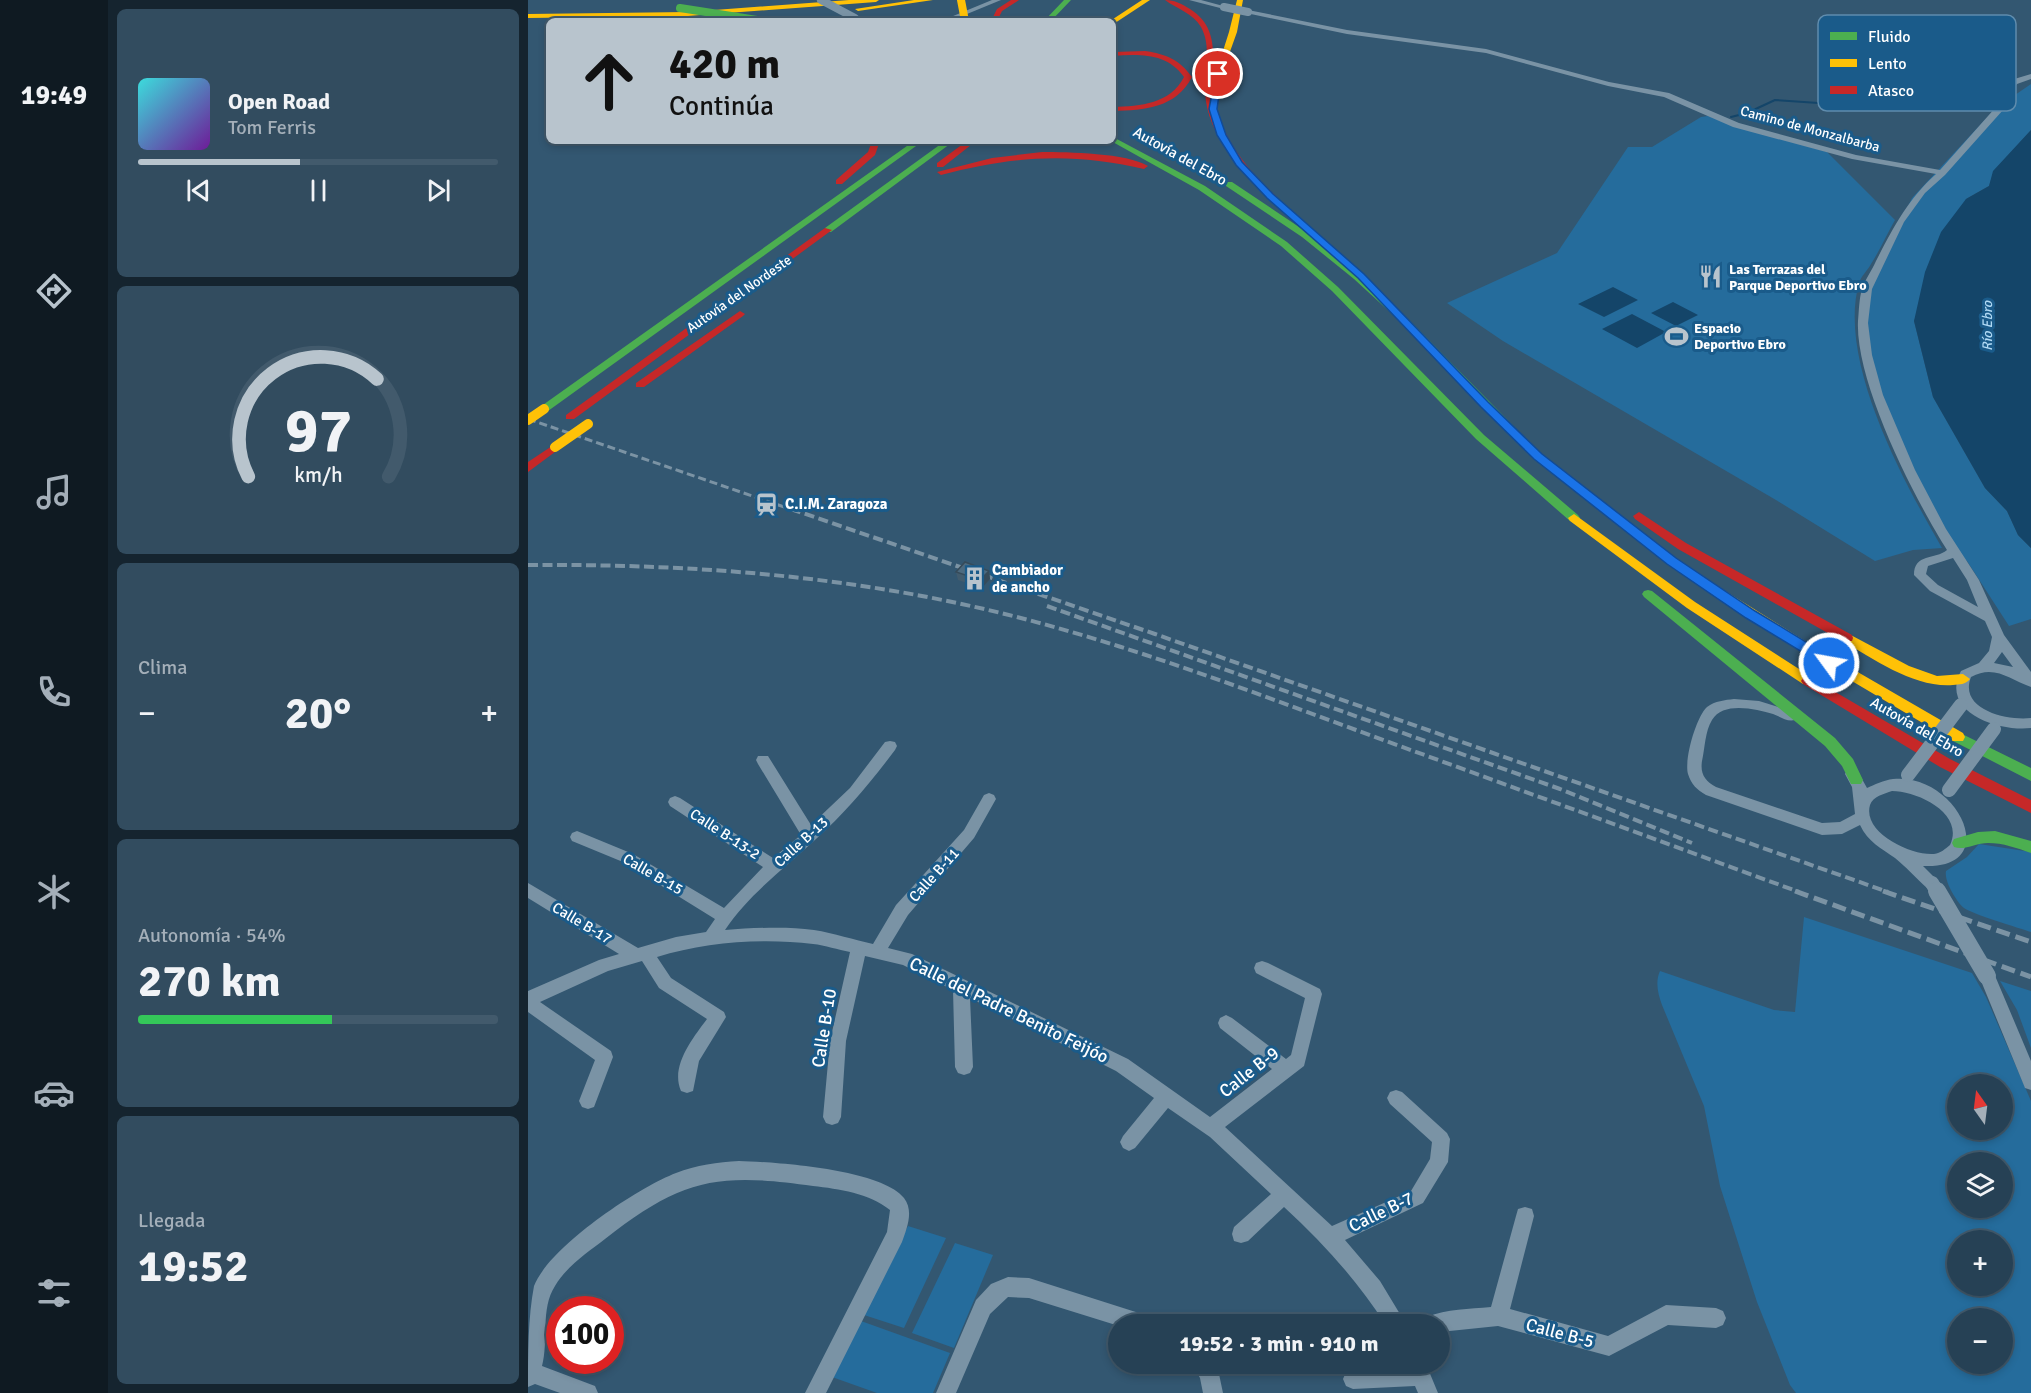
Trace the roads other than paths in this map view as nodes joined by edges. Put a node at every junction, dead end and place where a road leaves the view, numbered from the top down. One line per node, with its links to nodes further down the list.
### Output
1 (820, 0): 16 (street, bridge)
2 (876, 0): 13 (highway)
3 (930, 0): 14 (highway)
4 (961, 0): 18 (highway, bridge)
5 (998, 0): 17 (street)
6 (1016, 0): 19 (highway)
7 (1068, 0): 20 (highway)
8 (1147, 0): 21 (highway)
9 (1168, 0): 28 (highway)
10 (1192, 0): 12 (street, Camino de Monzalbarba, bridge)
11 (608, 1): 15 (highway, bridge)
12 (1244, 6): 28 (highway); 36 (street, Camino de Monzalbarba)
13 (634, 18)
14 (744, 18)
15 (745, 18)
16 (855, 18)
17 (952, 18)
18 (964, 18)
19 (995, 18)
20 (1050, 18)
21 (1116, 20)
22 (530, 22): 23 (highway)
23 (546, 23)
24 (1116, 54): 27 (highway)
25 (2031, 76): 26 (street)
26 (2016, 81)
27 (1116, 109)
28 (1213, 109): 47 (highway)
29 (1997, 111): 36 (street)
30 (1116, 141): 41 (highway, Autovía del Ebro)
31 (875, 144): 39 (highway)
32 (895, 144): 39 (highway)
33 (915, 144): 42 (highway, Autovía del Nordeste)
34 (946, 144): 43 (highway, Autovía del Nordeste)
35 (968, 144): 40 (highway)
36 (1942, 173): 54 (street)
37 (932, 176): 41 (highway)
38 (1218, 177): 47 (highway, Autovía del Ebro)
39 (838, 182): 44 (highway)
40 (885, 206)
41 (1262, 228): 52 (highway, Autovía del Ebro)
42 (789, 234): 45 (highway); 49 (highway, Autovía del Nordeste, bridge)
43 (807, 246): 46 (highway); 50 (highway, Autovía del Nordeste)
44 (724, 263)
45 (676, 297)
46 (750, 306)
47 (1406, 322): 48 (highway, Autovía del Ebro)
48 (1439, 356): 62 (highway); 69 (highway, Autovía del Ebro)
49 (528, 420)
50 (565, 420)
51 (592, 420): 53 (highway, bridge)
52 (1501, 457): 56 (highway); 74 (highway, Autovía del Ebro)
53 (528, 468)
54 (1954, 550): 55 (street); 57 (street)
55 (1938, 559): 57 (street); 59 (street)
56 (1617, 568)
57 (1968, 572): 59 (street)
58 (1634, 583): 70 (highway)
59 (1991, 620): 60 (street)
60 (1998, 637): 61 (street); 63 (street)
61 (1984, 667): 62 (street); 63 (street)
62 (1963, 679): 64 (street)
63 (2031, 683)
64 (1963, 701): 66 (street); 71 (street, bridge)
65 (2031, 723): 66 (street)
66 (2000, 726): 75 (street, bridge)
67 (890, 746): 77 (street, Calle B-13)
68 (763, 760): 77 (street)
69 (2031, 775)
70 (1856, 780): 76 (street); 76 (street)
71 (1892, 785): 75 (street); 76 (street)
72 (989, 799): 89 (street, Calle B-11)
73 (675, 802): 83 (street, Calle B-13-2)
74 (2031, 807)
75 (1948, 808): 79 (street)
76 (1862, 810): 81 (street)
77 (810, 836): 83 (street, Calle B-13)
78 (577, 837): 86 (street, Calle B-15)
79 (1959, 843): 80 (highway); 82 (street)
80 (2031, 847)
81 (1901, 855): 82 (street); 84 (street)
82 (1941, 858): 84 (street)
83 (774, 866): 86 (street, Calle B-13)
84 (1932, 883): 97 (street, bridge)
85 (528, 890): 90 (street, Calle B-17)
86 (726, 917): 87 (street, Calle B-13)
87 (711, 938): 88 (street, Calle del Padre Benito Feijóo); 90 (street, Calle del Padre Benito Feijóo)
88 (859, 946): 89 (street, Calle del Padre Benito Feijóo); 102 (street, Calle B-10)
89 (877, 951): 92 (street, Calle del Padre Benito Feijóo)
90 (640, 954): 93 (street, Calle del Padre Benito Feijóo); 98 (street)
91 (1262, 968): 96 (street, Calle B-9)
92 (961, 986): 95 (street); 99 (street, Calle del Padre Benito Feijóo)
93 (528, 1001): 101 (street)
94 (1226, 1023): 96 (street)
95 (964, 1067)
96 (1285, 1069): 103 (street, Calle B-9)
97 (2031, 1082)
98 (687, 1085)
99 (1167, 1095): 103 (street, Calle del Padre Benito Feijóo); 104 (street)
100 (1396, 1098): 108 (street, Calle B-7)
101 (588, 1101)
102 (832, 1117)
103 (1211, 1127): 105 (street, Calle del Padre Benito Feijóo)
104 (1129, 1142)
105 (1285, 1194): 107 (street); 108 (street, Calle del Padre Benito Feijóo)
106 (1525, 1216): 111 (street)
107 (1241, 1233)
108 (1330, 1237): 110 (street, Calle del Padre Benito Feijóo)
109 (1111, 1314): 120 (street)
110 (1389, 1314)
111 (1498, 1316): 112 (street, Calle B-5); 113 (street, Calle B-5)
112 (1716, 1318)
113 (1450, 1320)
114 (529, 1374): 118 (street); 119 (street)
115 (1209, 1374): 121 (street)
116 (1422, 1378): 117 (street)
117 (1353, 1379)
118 (588, 1393)
119 (816, 1393)
120 (946, 1393)
121 (1213, 1393)

